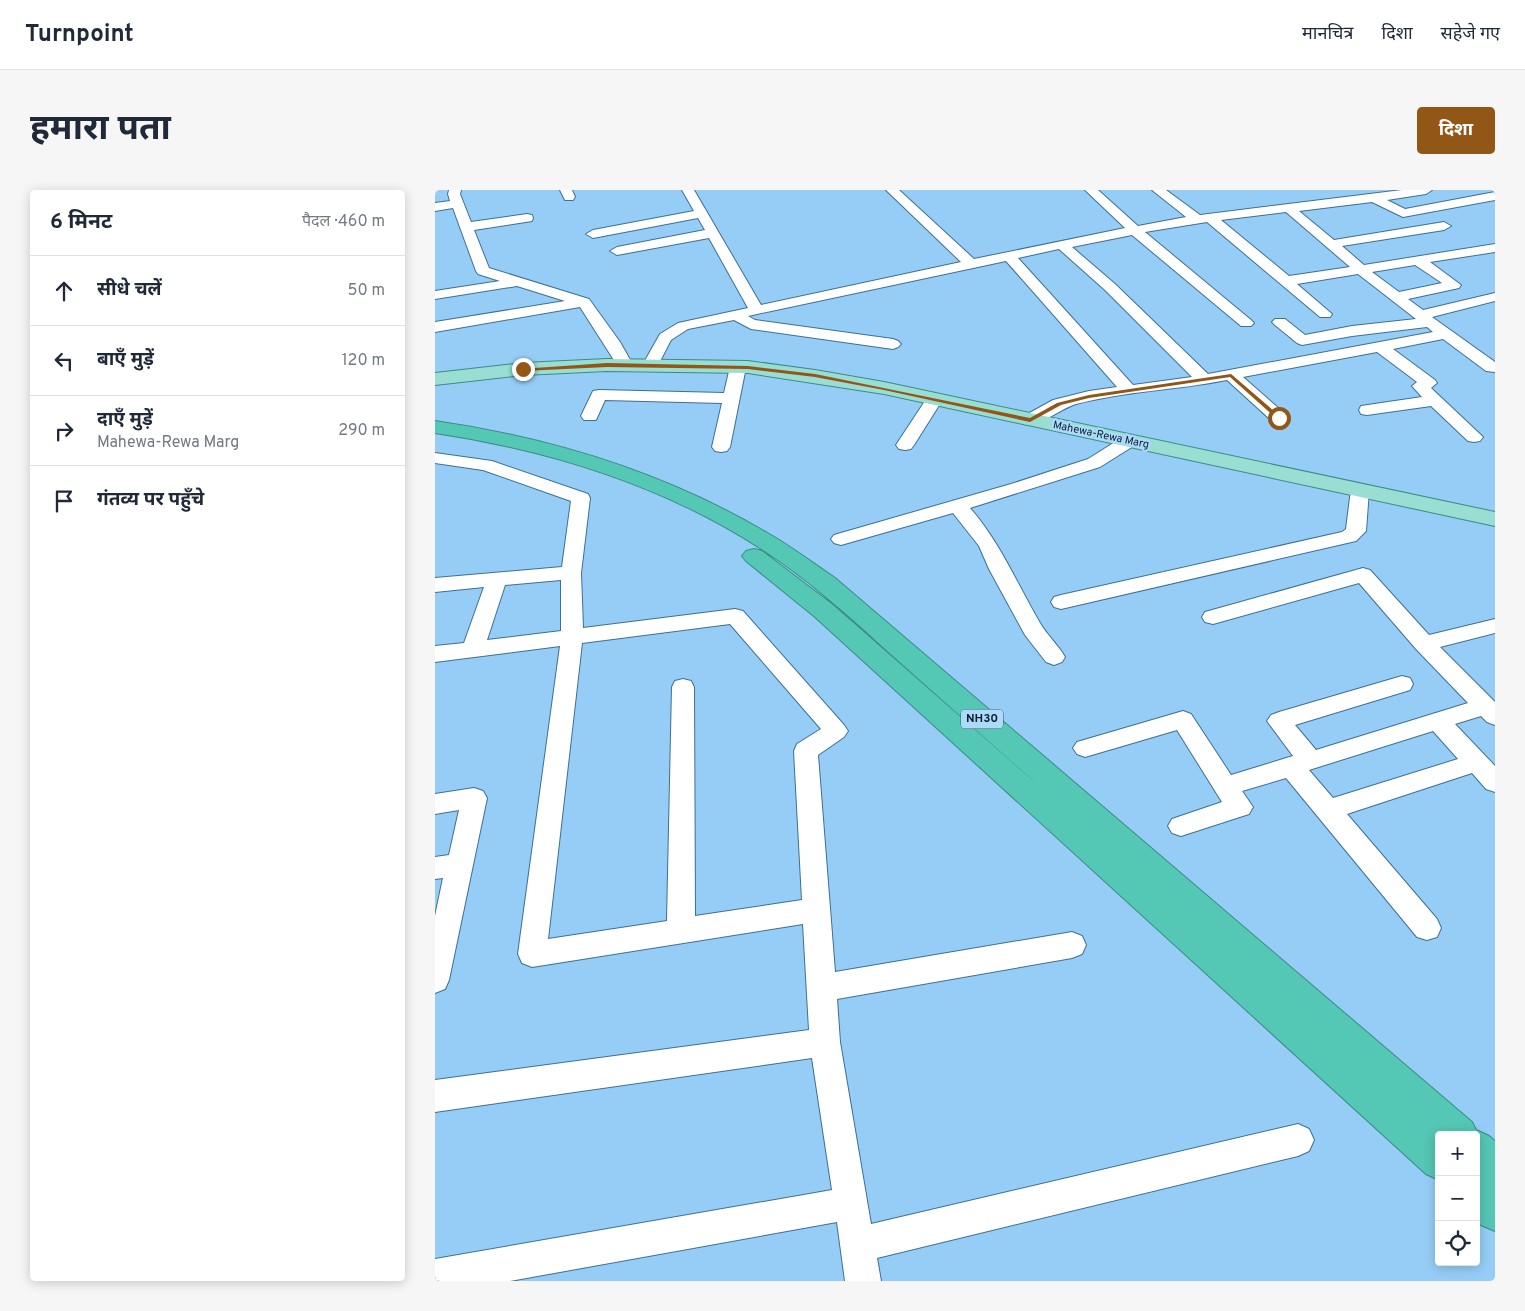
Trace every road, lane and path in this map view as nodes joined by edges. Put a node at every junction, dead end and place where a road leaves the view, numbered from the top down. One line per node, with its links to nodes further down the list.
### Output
1 (688, 190): 15 (street)
2 (892, 190): 31 (street)
3 (1091, 190): 21 (street)
4 (1158, 190): 17 (street)
5 (1334, 190): 12 (street)
6 (1426, 190): 8 (street)
7 (1489, 190): 9 (street)
8 (1403, 192): 11 (street)
9 (1495, 194): 11 (street)
10 (456, 197): 13 (street); 19 (street)
11 (1373, 198): 12 (street)
12 (1349, 201): 14 (street)
13 (435, 207)
14 (1288, 208): 17 (street); 24 (street)
15 (701, 214): 22 (street); 23 (street)
16 (527, 218): 19 (street)
17 (1203, 218): 20 (street); 33 (street)
18 (1451, 218): 24 (street)
19 (466, 226): 34 (street)
20 (1151, 227): 21 (street); 27 (street)
21 (1135, 230): 25 (street); 44 (street)
22 (712, 233): 26 (street); 39 (street)
23 (593, 234)
24 (1331, 244): 32 (street)
25 (1062, 245): 29 (street); 55 (street)
26 (617, 251)
27 (1181, 251)
28 (1492, 254): 30 (street)
29 (1009, 256): 31 (street); 56 (street)
30 (1419, 261): 32 (street); 36 (street)
31 (972, 265): 39 (street)
32 (1364, 270): 33 (street); 36 (street)
33 (1287, 281): 40 (street)
34 (518, 282): 35 (street); 38 (street)
35 (435, 295)
36 (1396, 297): 42 (street)
37 (1495, 297): 42 (street)
38 (584, 302): 45 (street); 49 (street)
39 (757, 311): 41 (street)
40 (1325, 314)
41 (735, 316): 47 (street); 50 (street)
42 (1425, 319): 43 (street); 46 (street)
43 (1279, 322)
44 (1246, 323)
45 (435, 327)
46 (1445, 334): 48 (street); 52 (street)
47 (893, 344)
48 (1379, 346): 53 (street); 59 (street)
49 (625, 365): 50 (main road, Mahewa-Rewa Marg); 54 (main road, Mahewa-Rewa Marg)
50 (649, 366): 51 (main road, Mahewa-Rewa Marg)
51 (739, 367): 57 (street); 58 (main road, Mahewa-Rewa Marg)
52 (1495, 367)
53 (1231, 375): 55 (street); 62 (street)
54 (435, 378)
55 (1204, 380): 56 (street)
56 (1129, 390): 63 (street)
57 (732, 398): 61 (street); 69 (street)
58 (935, 399): 63 (main road, Mahewa-Rewa Marg); 68 (street)
59 (1435, 400): 60 (street); 65 (street)
60 (1367, 410)
61 (590, 416)
62 (1279, 418)
63 (1030, 420): 67 (main road, Mahewa-Rewa Marg)
64 (435, 427): 108 (highway, NH30)
65 (1474, 437)
66 (435, 440): 111 (highway, NH30)
67 (1129, 441): 71 (main road, Mahewa-Rewa Marg); 72 (street)
68 (905, 445)
69 (721, 447)
70 (435, 458): 75 (street)
71 (1361, 490): 73 (main road, Mahewa-Rewa Marg); 78 (street)
72 (957, 505): 74 (street); 85 (street)
73 (1495, 519)
74 (841, 539)
75 (571, 573): 76 (street); 81 (street)
76 (497, 580): 77 (street); 83 (street)
77 (435, 585)
78 (1061, 602)
79 (1213, 617): 82 (street)
80 (1495, 626): 82 (street)
81 (572, 637): 83 (street); 99 (street); 101 (street)
82 (1424, 644): 88 (street)
83 (473, 649): 84 (street)
84 (435, 654)
85 (1055, 657)
86 (1402, 684): 92 (street)
87 (683, 687): 101 (street)
88 (1490, 711): 89 (street)
89 (1438, 721): 91 (street); 92 (street)
90 (1085, 748): 94 (street)
91 (1477, 762): 93 (street); 96 (street)
92 (1301, 763): 94 (street); 96 (street)
93 (1495, 782)
94 (1225, 786): 97 (street)
95 (435, 804): 98 (street)
96 (1329, 810): 100 (street)
97 (1181, 826)
98 (447, 866): 102 (street)
99 (817, 910): 101 (street); 105 (street)
100 (1427, 928)
101 (681, 931)
102 (440, 937): 104 (street)
103 (1073, 945): 105 (street)
104 (435, 980)
105 (822, 988): 106 (street)
106 (825, 1042): 107 (street); 114 (street)
107 (435, 1096)
108 (1454, 1131)
109 (1298, 1140): 116 (street)
110 (1480, 1153): 112 (highway)
111 (1435, 1157)
112 (1495, 1166)
113 (1480, 1198): 115 (highway)
114 (851, 1203): 116 (street); 117 (street)
115 (1495, 1211)
116 (857, 1245): 118 (street)
117 (435, 1277)
118 (863, 1281)

